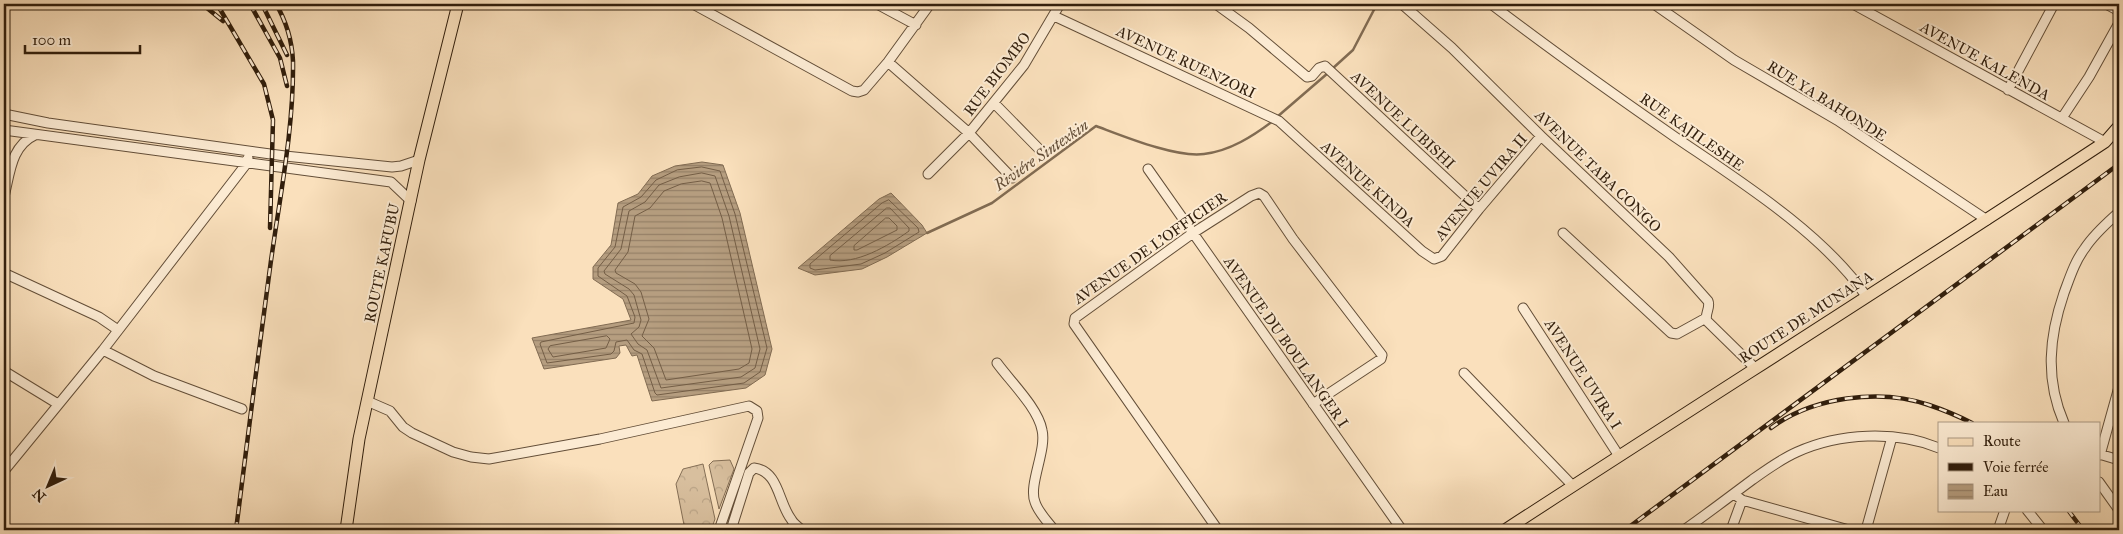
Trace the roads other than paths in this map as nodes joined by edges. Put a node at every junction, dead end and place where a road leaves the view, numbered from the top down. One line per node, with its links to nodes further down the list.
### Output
1 (458, 4): 31 (main road, ROUTE KAFUBU)
2 (693, 4): 17 (street)
3 (877, 4): 16 (street)
4 (930, 4): 16 (street)
5 (1060, 4): 14 (street, RUE BIOMBO)
6 (1216, 4): 38 (street, AVENUE LUBISHI)
7 (1402, 4): 27 (street, AVENUE TABA CONGO)
8 (1491, 4): 45 (street, RUE KAJILESHE)
9 (1654, 4): 40 (street, RUE YA BAHONDE)
10 (1853, 4): 18 (street, AVENUE KALENDA)
11 (2054, 4): 18 (street)
12 (2106, 4): 13 (street)
13 (2119, 11)
14 (1054, 16): 19 (street, RUE BIOMBO); 22 (street, AVENUE RUENZORI)
15 (2119, 23): 21 (street)
16 (916, 25): 17 (street)
17 (888, 62): 25 (street)
18 (2008, 90): 21 (street, AVENUE KALENDA)
19 (994, 103): 25 (street, RUE BIOMBO); 30 (street)
20 (4, 114): 29 (street)
21 (2062, 118): 28 (street, AVENUE KALENDA)
22 (1279, 121): 43 (street, AVENUE KINDA)
23 (2119, 126): 28 (main road, ROUTE DE MUNANA)
24 (4, 130): 26 (street)
25 (969, 133): 34 (street, RUE BIOMBO); 35 (street)
26 (36, 135): 32 (street); 36 (street)
27 (1541, 136): 38 (street, AVENUE UVIRA II); 47 (street, AVENUE TABA CONGO)
28 (2105, 142): 40 (main road, ROUTE DE MUNANA)
29 (250, 150): 31 (street); 32 (street)
30 (1041, 151)
31 (419, 160): 37 (main road, ROUTE KAFUBU)
32 (247, 163): 37 (street); 48 (street)
33 (1148, 169): 41 (street, AVENUE DU BOULANGER I)
34 (928, 174)
35 (1012, 178)
36 (4, 197)
37 (411, 201): 55 (main road, ROUTE KAFUBU)
38 (1478, 209): 43 (street, AVENUE UVIRA II)
39 (2119, 212): 59 (street)
40 (1987, 220): 45 (main road, ROUTE DE MUNANA)
41 (1193, 233): 57 (street, AVENUE DU BOULANGER I); 57 (street, AVENUE DE L'OFFICIER); 78 (street, AVENUE DE L'OFFICIER)
42 (1563, 233): 47 (street)
43 (1442, 256)
44 (4, 273): 48 (street)
45 (1866, 296): 51 (main road, ROUTE DE MUNANA)
46 (1523, 308): 63 (street, AVENUE UVIRA I)
47 (1706, 318): 51 (street)
48 (118, 330): 49 (street)
49 (103, 350): 56 (street); 58 (street)
50 (996, 363): 77 (street)
51 (1755, 368): 63 (main road, ROUTE DE MUNANA)
52 (4, 371): 56 (street)
53 (1464, 373): 67 (street)
54 (2119, 387): 62 (street)
55 (368, 401): 73 (main road, ROUTE KAFUBU); 74 (street)
56 (58, 404): 65 (street)
57 (1313, 404): 79 (street, AVENUE DU BOULANGER I)
58 (242, 409)
59 (2064, 422)
60 (1892, 437): 61 (street); 68 (street); 84 (street)
61 (1938, 448)
62 (2100, 454): 64 (street)
63 (1619, 456): 67 (main road, ROUTE DE MUNANA)
64 (2119, 460)
65 (4, 471)
66 (2100, 483): 70 (street)
67 (1573, 486): 80 (main road, ROUTE DE MUNANA)
68 (1734, 494): 69 (street); 81 (street)
69 (1742, 500): 82 (street); 83 (street)
70 (2119, 510)
71 (2004, 512): 85 (street)
72 (2029, 512): 86 (street)
73 (346, 530)
74 (718, 530)
75 (731, 530): 76 (street)
76 (802, 530)
77 (1054, 530)
78 (1218, 530)
79 (1402, 530)
80 (1505, 530)
81 (1684, 530)
82 (1731, 530)
83 (1849, 530)
84 (1866, 530)
85 (1998, 530)
86 (2043, 530)

